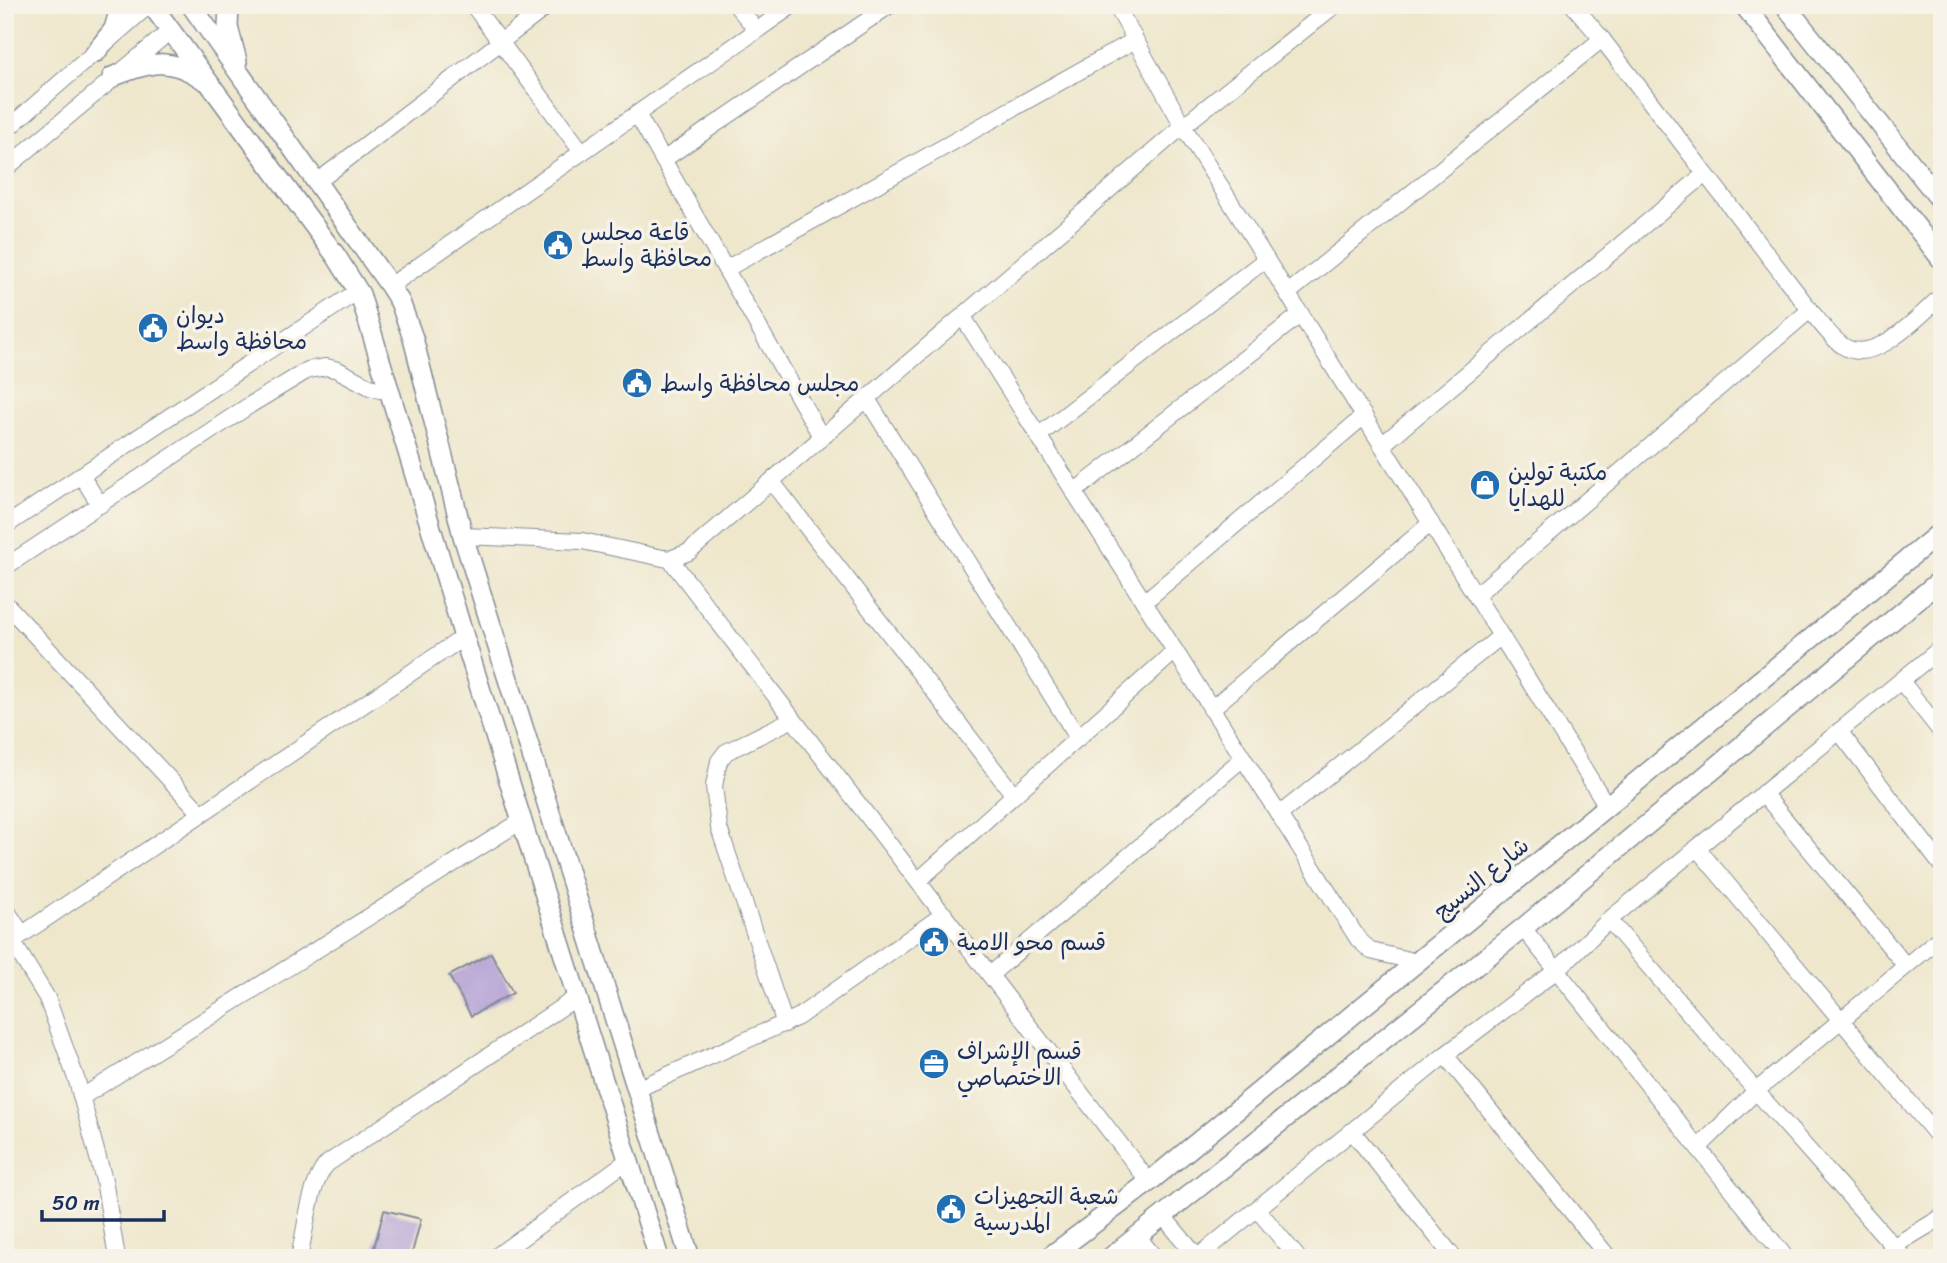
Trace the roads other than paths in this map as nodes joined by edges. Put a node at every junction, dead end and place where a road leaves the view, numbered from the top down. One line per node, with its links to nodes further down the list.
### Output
1 (121, 5): 20 (main road)
2 (151, 5): 16 (main road); 20 (street)
3 (229, 5): 22 (main road)
4 (473, 5): 19 (street)
5 (550, 5): 19 (street)
6 (736, 5): 15 (street)
7 (793, 5): 15 (street)
8 (890, 5): 28 (street)
9 (1116, 5): 18 (street)
10 (1335, 5): 25 (street)
11 (1573, 5): 17 (street)
12 (1744, 5): 34 (main road)
13 (1785, 5): 32 (main road)
14 (196, 7): 16 (main road); 22 (main road)
15 (757, 30): 24 (street)
16 (170, 31): 21 (street); 23 (main road)
17 (1602, 39): 30 (street); 38 (street)
18 (1135, 40): 25 (street); 35 (street)
19 (500, 42): 27 (street); 31 (street)
20 (96, 52): 26 (street)
21 (112, 78): 23 (main road); 29 (street)
22 (243, 78): 31 (main road)
23 (211, 85): 37 (main road)
24 (637, 114): 27 (street); 28 (street)
25 (1183, 126): 33 (street); 42 (street)
26 (5, 131)
27 (582, 152): 36 (street)
28 (663, 160): 35 (street)
29 (5, 169)
30 (1704, 174): 40 (street); 50 (street)
31 (317, 182): 36 (main road)
32 (1942, 202)
33 (1266, 259): 38 (street); 48 (street)
34 (1942, 260)
35 (726, 269): 49 (street)
36 (390, 286): 43 (main road)
37 (358, 291): 44 (main road); 51 (street)
38 (1288, 293): 41 (street)
39 (1942, 296): 40 (street)
40 (1810, 310): 62 (street)
41 (1301, 314): 47 (street); 53 (street)
42 (963, 317): 46 (street); 48 (street)
43 (417, 354): 44 (main road); 58 (main road)
44 (380, 356): 45 (main road)
45 (390, 388): 54 (street); 66 (main road)
46 (867, 399): 49 (street); 74 (street)
47 (1364, 416): 50 (street); 63 (street)
48 (1038, 436): 53 (street)
49 (822, 438): 52 (street)
50 (1382, 444): 55 (street)
51 (81, 475): 54 (street); 56 (street)
52 (772, 482): 59 (street); 77 (street)
53 (1074, 492): 63 (street)
54 (100, 505): 60 (street)
55 (1431, 523): 62 (street); 70 (street)
56 (5, 526)
57 (1942, 531): 78 (main road, شارع النسيج)
58 (463, 536): 59 (street); 85 (main road)
59 (670, 559): 71 (street)
60 (5, 567)
61 (1942, 579): 90 (main road)
62 (1476, 596): 65 (street)
63 (1144, 602): 68 (street)
64 (5, 603): 79 (street)
65 (1501, 636): 78 (street); 80 (street)
66 (464, 637): 79 (street); 81 (main road)
67 (1942, 647): 69 (street)
68 (1175, 652): 70 (street); 74 (street)
69 (1901, 681): 72 (street); 73 (street)
70 (1212, 709): 75 (street)
71 (793, 719): 84 (street); 99 (street)
72 (1839, 731): 76 (street); 83 (street)
73 (1942, 733)
74 (1078, 738): 77 (street)
75 (1242, 758): 80 (street); 96 (street)
76 (1763, 793): 82 (street); 94 (street)
77 (1014, 795): 84 (street)
78 (1607, 806): 93 (main road, شارع النسيج)
79 (200, 813): 92 (street)
80 (1279, 815): 93 (street)
81 (523, 820): 86 (main road); 103 (street)
82 (1697, 848): 89 (street); 98 (street)
83 (1942, 866)
84 (918, 881): 88 (street)
85 (575, 891): 86 (main road); 101 (main road)
86 (548, 902): 97 (main road)
87 (5, 908): 92 (street)
88 (944, 915): 96 (street); 99 (street)
89 (1609, 920): 95 (street); 102 (street)
90 (1523, 928): 95 (street); 110 (main road)
91 (1942, 936): 94 (street)
92 (13, 940): 103 (street)
93 (1417, 962): 108 (main road, شارع النسيج)
94 (1906, 966): 98 (street)
95 (1557, 970): 100 (street); 106 (street)
96 (990, 975): 108 (street)
97 (577, 998): 107 (main road); 115 (street)
98 (1840, 1021): 102 (street); 105 (street)
99 (785, 1024): 101 (street)
100 (1445, 1055): 104 (street); 125 (street)
101 (637, 1089): 118 (main road)
102 (1756, 1091): 106 (street); 113 (street)
103 (82, 1097): 114 (street)
104 (1352, 1130): 109 (street); 124 (street)
105 (1942, 1141)
106 (1698, 1147): 126 (street)
107 (627, 1161): 116 (street); 117 (main road)
108 (1149, 1182): 119 (main road, شارع النسيج)
109 (1257, 1209): 122 (street); 123 (street)
110 (1163, 1216): 112 (main road); 122 (street)
111 (1942, 1217): 113 (street)
112 (1138, 1237): 120 (main road); 121 (street)
113 (1894, 1254)
114 (117, 1258)
115 (299, 1258)
116 (494, 1258)
117 (659, 1258)
118 (690, 1258)
119 (1048, 1258)
120 (1110, 1258)
121 (1155, 1258)
122 (1198, 1258)
123 (1298, 1258)
124 (1454, 1258)
125 (1609, 1258)
126 (1786, 1258)

